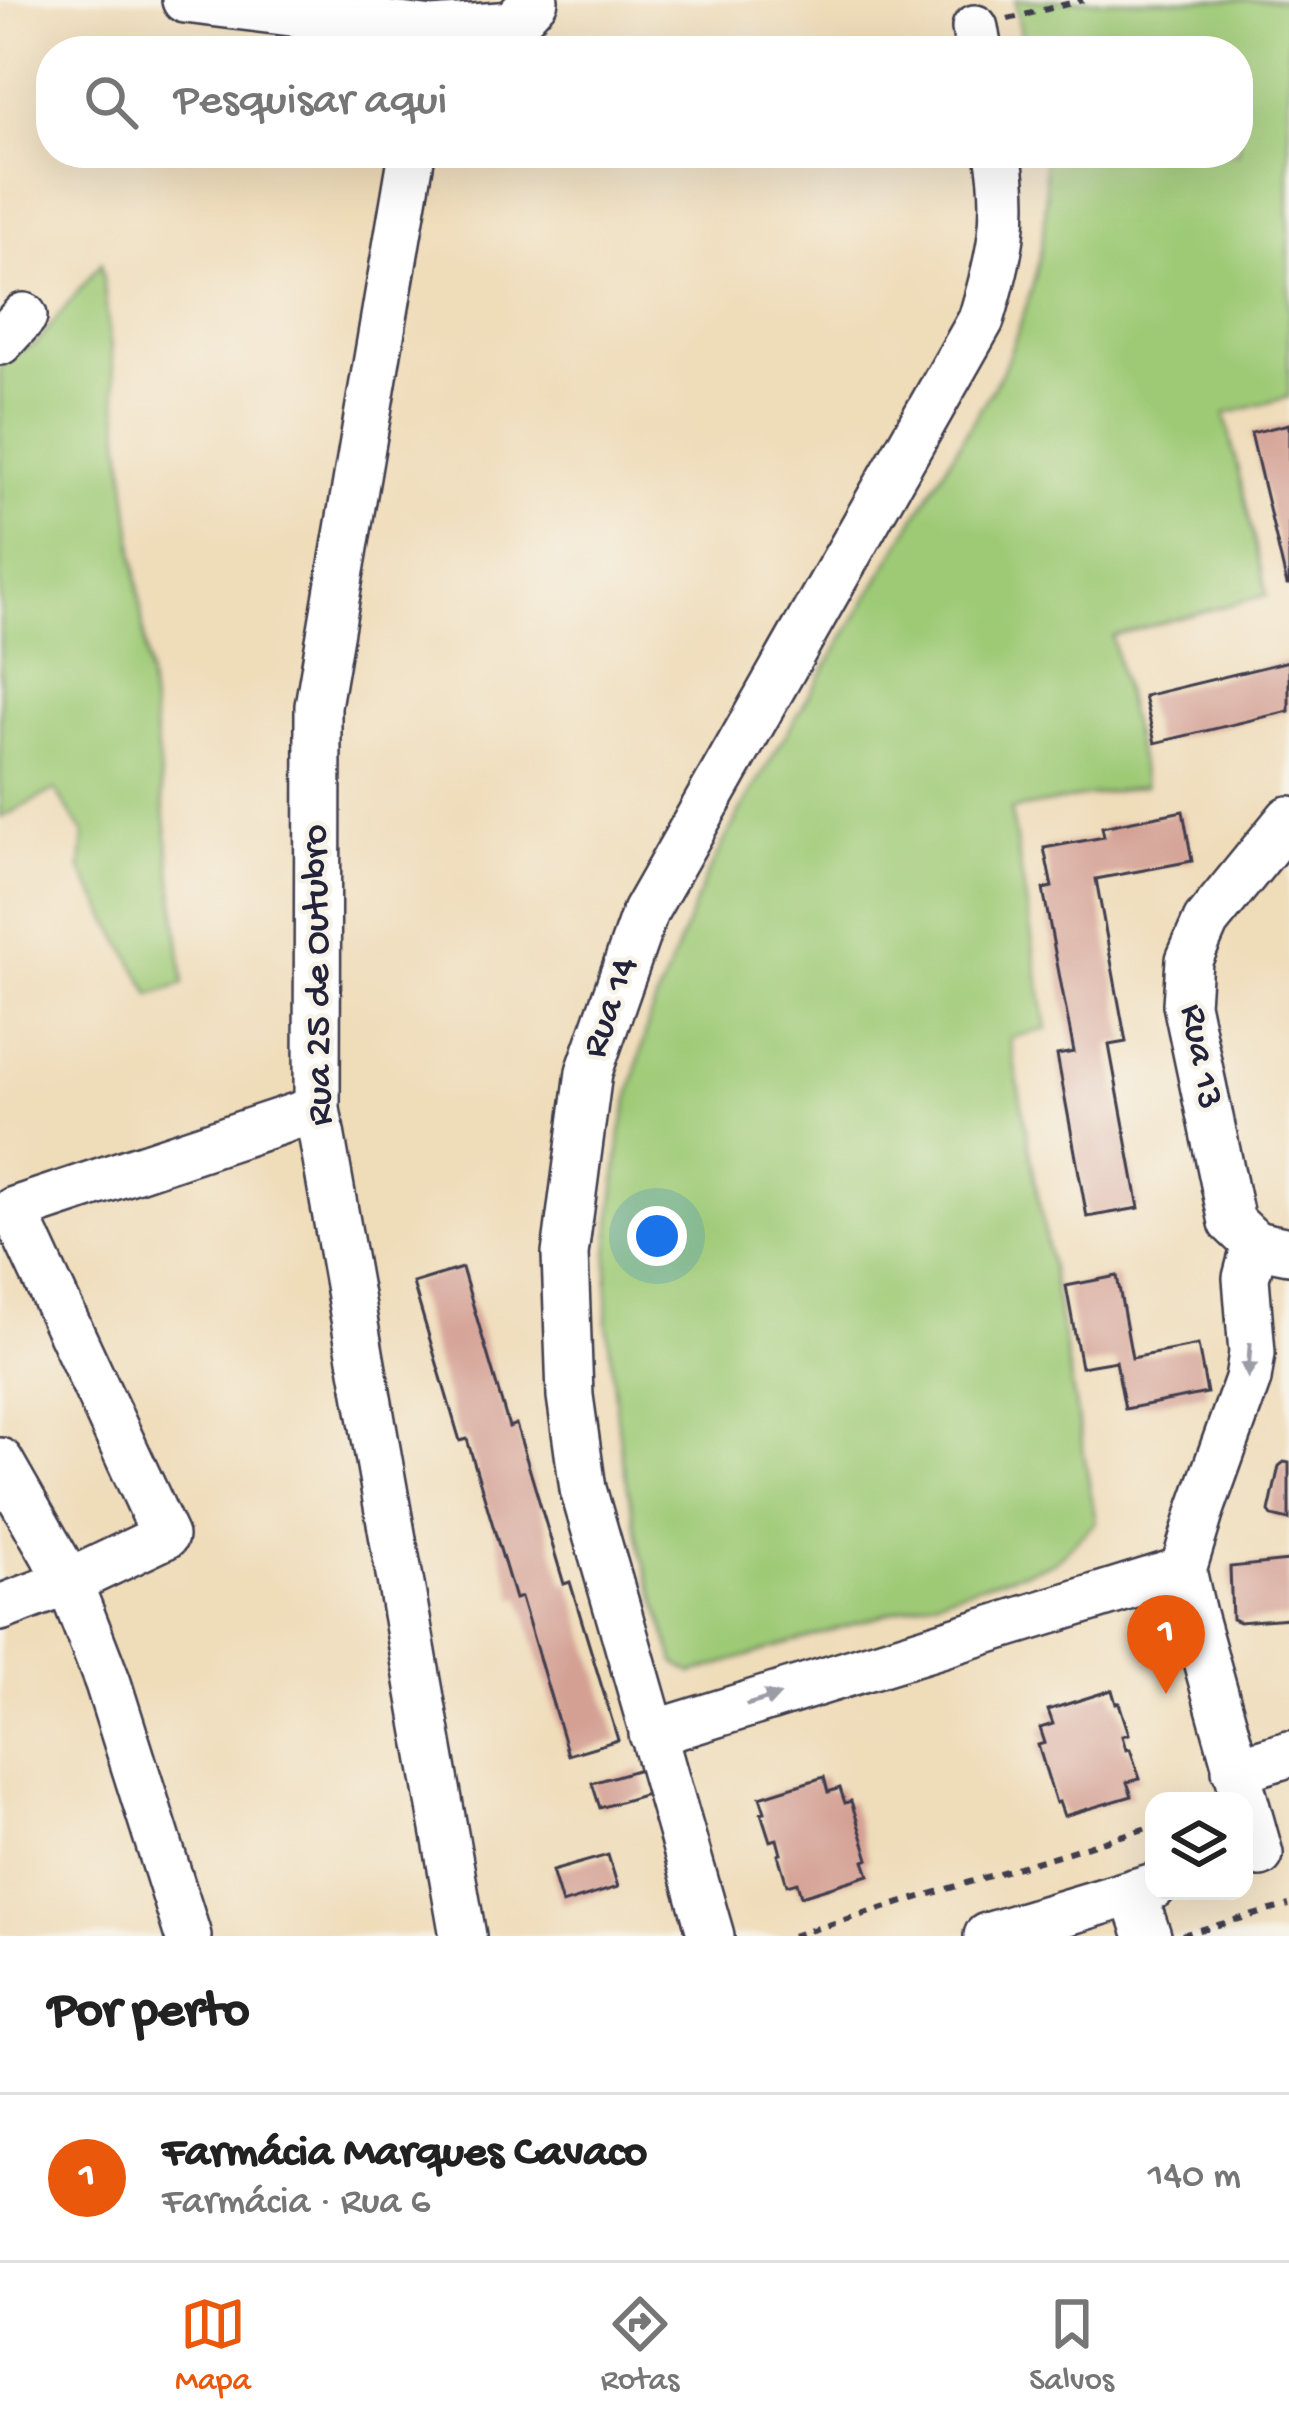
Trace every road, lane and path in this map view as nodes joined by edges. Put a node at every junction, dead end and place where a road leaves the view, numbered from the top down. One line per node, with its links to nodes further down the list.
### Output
1 (185, 0): 4 (street)
2 (535, 0): 5 (street)
3 (1083, 0): 6 (path)
4 (407, 36)
5 (452, 36)
6 (988, 36)
7 (409, 168): 10 (street, Rua 25 de Outubro)
8 (1001, 168): 16 (street, Rua 14)
9 (1289, 819): 11 (street, Rua 13)
10 (316, 1109): 14 (street); 24 (street, Rua 25 de Outubro)
11 (1272, 1247): 13 (street, one-way to 13)
12 (0, 1461): 14 (street)
13 (1183, 1570): 16 (street, one-way to 13); 18 (street)
14 (69, 1582): 15 (street); 23 (street)
15 (0, 1608)
16 (652, 1734): 25 (street, Rua 14)
17 (1289, 1754): 18 (street)
18 (1235, 1770): 20 (street)
19 (1145, 1829): 26 (path)
20 (1264, 1852)
21 (1144, 1889): 27 (street); 28 (street)
22 (1289, 1905): 29 (path)
23 (188, 1936)
24 (463, 1936)
25 (711, 1936)
26 (792, 1936)
27 (987, 1936)
28 (1148, 1936)
29 (1178, 1936)

